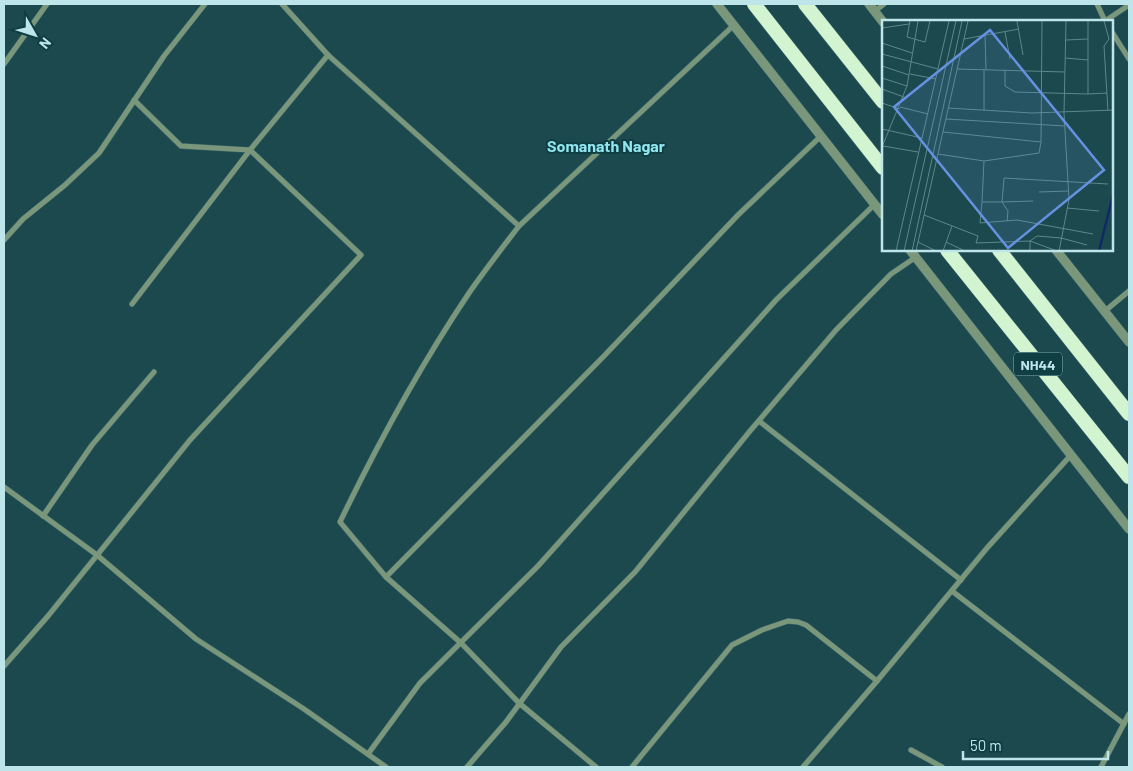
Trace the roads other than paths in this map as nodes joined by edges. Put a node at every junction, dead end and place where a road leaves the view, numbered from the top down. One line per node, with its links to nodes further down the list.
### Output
1 (47, 4): 18 (street)
2 (204, 4): 19 (street)
3 (282, 4): 16 (street)
4 (717, 4): 14 (street)
5 (754, 4): 23 (highway)
6 (805, 4): 20 (highway)
7 (884, 4): 10 (street)
8 (1097, 4): 11 (street)
9 (1129, 5): 12 (street)
10 (872, 8): 13 (street)
11 (1105, 20)
12 (1106, 20)
13 (882, 21)
14 (734, 25): 21 (street); 26 (street)
15 (1113, 34): 17 (street)
16 (328, 55): 22 (street); 26 (street)
17 (1129, 59)
18 (4, 64)
19 (134, 100): 22 (street); 27 (street)
20 (882, 101)
21 (821, 136): 24 (street); 45 (street)
22 (250, 150): 33 (street); 44 (street)
23 (882, 167)
24 (875, 204): 25 (street); 48 (street)
25 (882, 214)
26 (519, 226): 45 (street)
27 (4, 240)
28 (948, 251): 40 (highway, NH44)
29 (1001, 251): 37 (highway, NH44)
30 (1057, 251): 34 (street)
31 (913, 254): 38 (street); 39 (street)
32 (1129, 291): 34 (street)
33 (132, 304)
34 (1105, 311): 35 (street)
35 (1129, 342)
36 (154, 372): 42 (street)
37 (1129, 414)
38 (759, 421): 46 (street); 51 (street)
39 (1071, 456): 43 (street); 46 (street)
40 (1129, 477)
41 (4, 487): 42 (street)
42 (44, 516): 44 (street)
43 (1129, 529)
44 (97, 555): 49 (street); 55 (street)
45 (386, 577): 48 (street)
46 (961, 580): 47 (street)
47 (952, 591): 50 (street); 53 (street)
48 (461, 643): 51 (street); 55 (street)
49 (4, 666)
50 (877, 681): 59 (street); 60 (street)
51 (519, 703): 57 (street); 58 (street)
52 (1129, 714): 53 (street)
53 (1124, 724): 62 (street)
54 (911, 750): 61 (street)
55 (368, 754): 56 (street)
56 (386, 767)
57 (467, 767)
58 (596, 767)
59 (632, 767)
60 (802, 767)
61 (942, 767)
62 (1101, 767)

